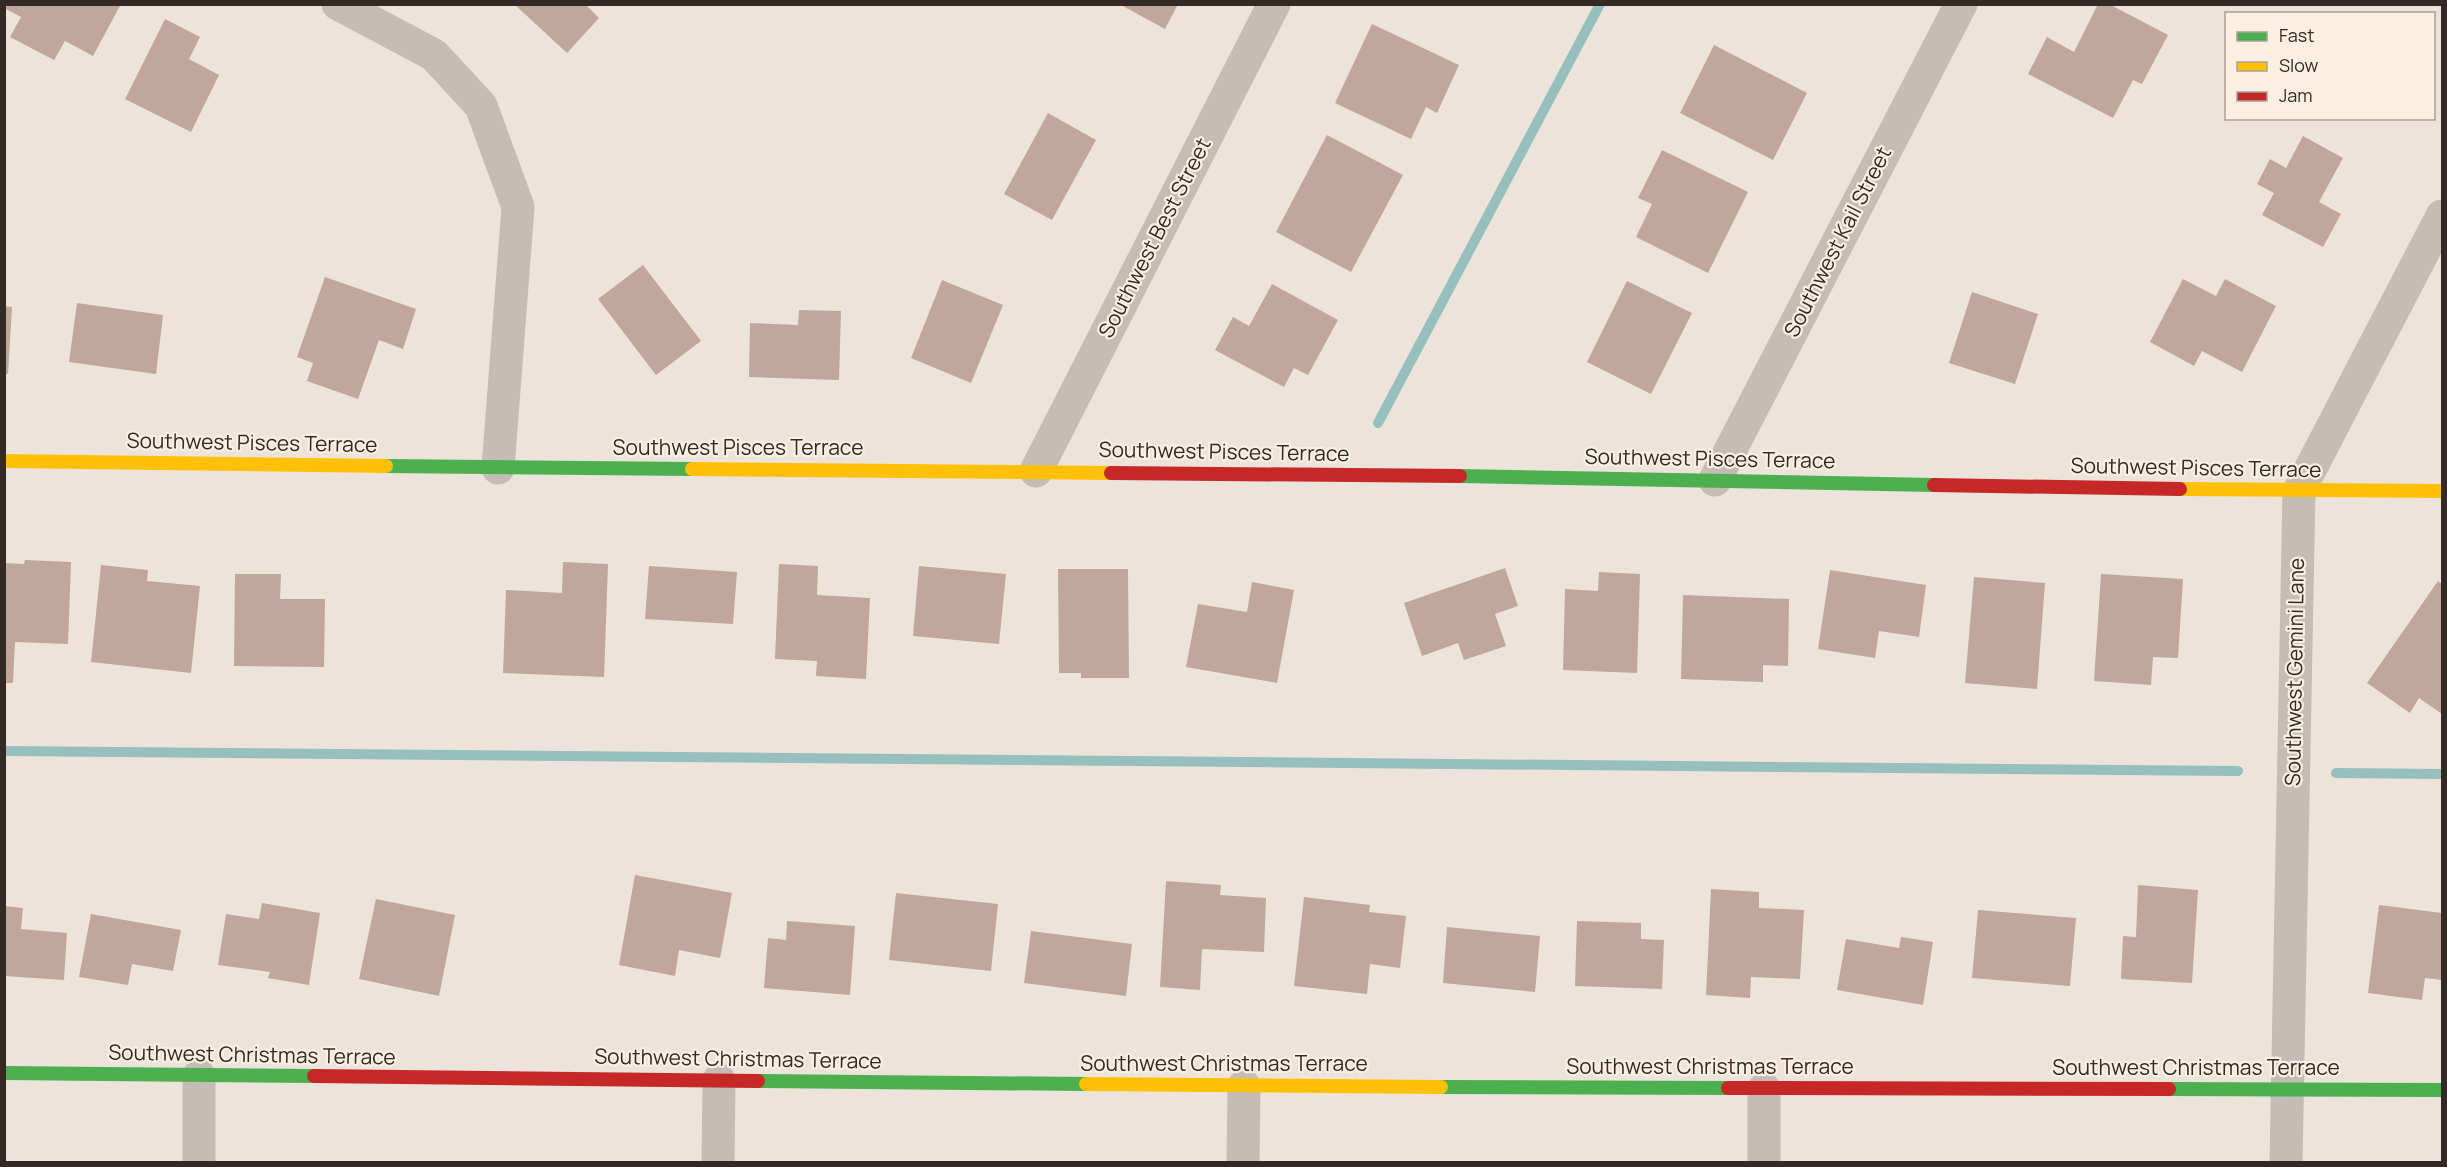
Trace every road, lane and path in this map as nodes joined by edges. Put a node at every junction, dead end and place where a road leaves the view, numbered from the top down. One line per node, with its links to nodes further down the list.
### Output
1 (338, 4): 6 (street)
2 (1274, 4): 7 (street, Southwest Best Street)
3 (1961, 4): 8 (street, Southwest Kail Street)
4 (2442, 216): 9 (street, Southwest Gemini Lane)
5 (4, 461): 6 (street, Southwest Pisces Terrace)
6 (498, 468): 7 (street, Southwest Pisces Terrace)
7 (1036, 471): 8 (street, Southwest Pisces Terrace)
8 (1715, 480): 9 (street, Southwest Pisces Terrace)
9 (2299, 491): 10 (street, Southwest Pisces Terrace); 16 (street, Southwest Gemini Lane)
10 (2442, 491)
11 (4, 1073): 12 (street, Southwest Christmas Terrace)
12 (199, 1076): 13 (street, Southwest Christmas Terrace); 18 (street)
13 (719, 1080): 14 (street, Southwest Christmas Terrace); 19 (street)
14 (1244, 1086): 15 (street, Southwest Christmas Terrace); 20 (street)
15 (1764, 1089): 16 (street, Southwest Christmas Terrace); 21 (street)
16 (2286, 1089): 17 (street, Southwest Christmas Terrace); 22 (street, Southwest Gemini Lane)
17 (2442, 1090)
18 (199, 1162)
19 (718, 1162)
20 (1243, 1162)
21 (1764, 1162)
22 (2286, 1162)

